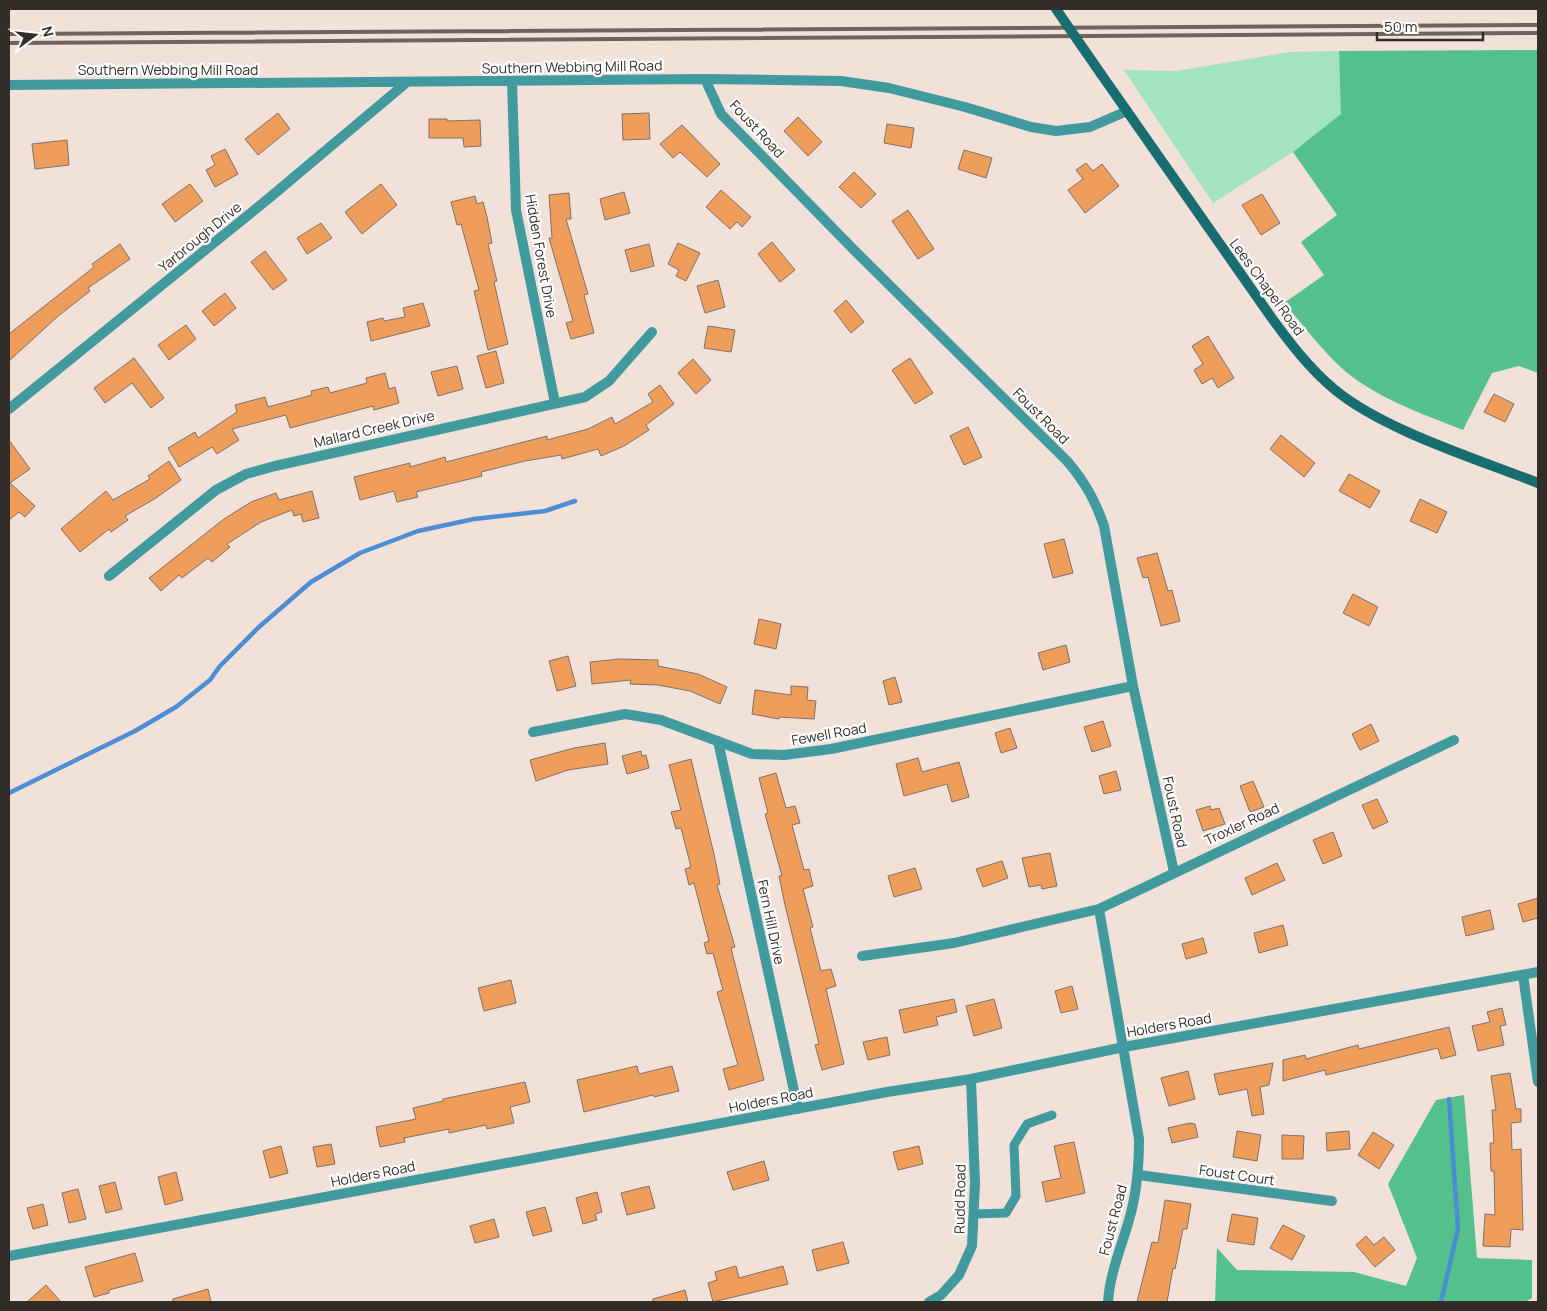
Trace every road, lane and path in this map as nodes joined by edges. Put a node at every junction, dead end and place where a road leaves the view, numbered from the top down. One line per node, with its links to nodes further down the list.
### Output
1 (1056, 9): 6 (main road, Lees Chapel Road, bridge)
2 (705, 79): 3 (street, Southern Webbing Mill Road); 6 (street, Southern Webbing Mill Road); 12 (street, Foust Road)
3 (512, 82): 4 (street, Southern Webbing Mill Road); 8 (street, Hidden Forest Drive)
4 (406, 83): 5 (street, Southern Webbing Mill Road); 9 (street, Yarbrough Drive)
5 (9, 85)
6 (1127, 111): 10 (main road, Lees Chapel Road)
7 (652, 332): 8 (street, Mallard Creek Drive)
8 (555, 403): 11 (street, Mallard Creek Drive)
9 (9, 408)
10 (1538, 484)
11 (109, 576)
12 (1133, 686): 15 (street, Fewell Road); 16 (street, Foust Road)
13 (533, 732): 15 (street, Fewell Road)
14 (1454, 740): 16 (street, Troxler Road)
15 (718, 741): 24 (street, Fern Hill Drive)
16 (1174, 872): 17 (street, Troxler Road)
17 (1099, 908): 18 (street, Troxler Road); 21 (street, Foust Road)
18 (862, 956)
19 (1538, 972): 20 (street, Holders Road)
20 (1523, 975): 21 (street, Holders Road); 23 (street)
21 (1124, 1047): 22 (street, Holders Road); 26 (street, Foust Road)
22 (972, 1079): 24 (street, Holders Road); 28 (street, Rudd Road)
23 (1538, 1082)
24 (798, 1109): 29 (street, Holders Road)
25 (1052, 1115): 28 (lane)
26 (1139, 1175): 27 (street, Foust Court); 31 (street, Foust Road)
27 (1332, 1201)
28 (974, 1214): 30 (street, Rudd Road)
29 (9, 1256)
30 (929, 1302)
31 (1108, 1302)

